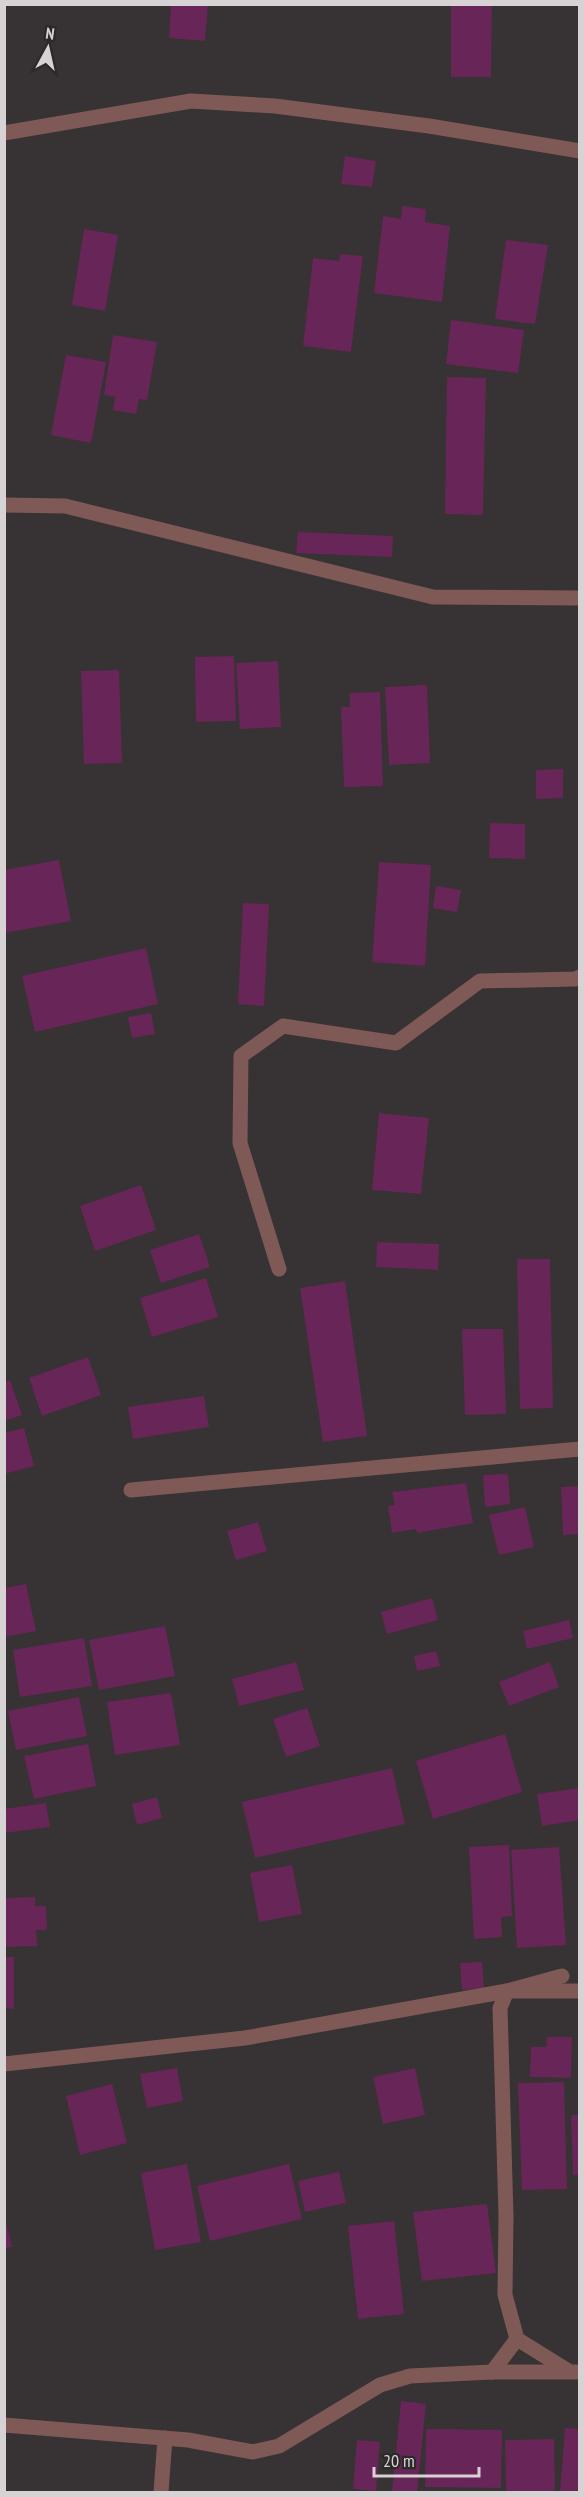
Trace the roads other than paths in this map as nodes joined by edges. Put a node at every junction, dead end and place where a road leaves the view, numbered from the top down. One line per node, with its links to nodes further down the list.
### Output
1 (4, 133): 2 (street)
2 (579, 151)
3 (4, 506): 4 (street)
4 (579, 598)
5 (579, 977): 6 (street)
6 (279, 1269)
7 (579, 1449): 8 (street)
8 (131, 1490)
9 (562, 1976): 10 (street)
10 (507, 1991): 11 (street); 12 (street); 13 (street)
11 (579, 1991)
12 (4, 2064)
13 (517, 2339): 14 (street); 15 (street)
14 (574, 2371): 15 (street)
15 (492, 2372): 17 (street)
16 (4, 2425): 17 (street)
17 (165, 2438): 18 (street)
18 (161, 2493)

